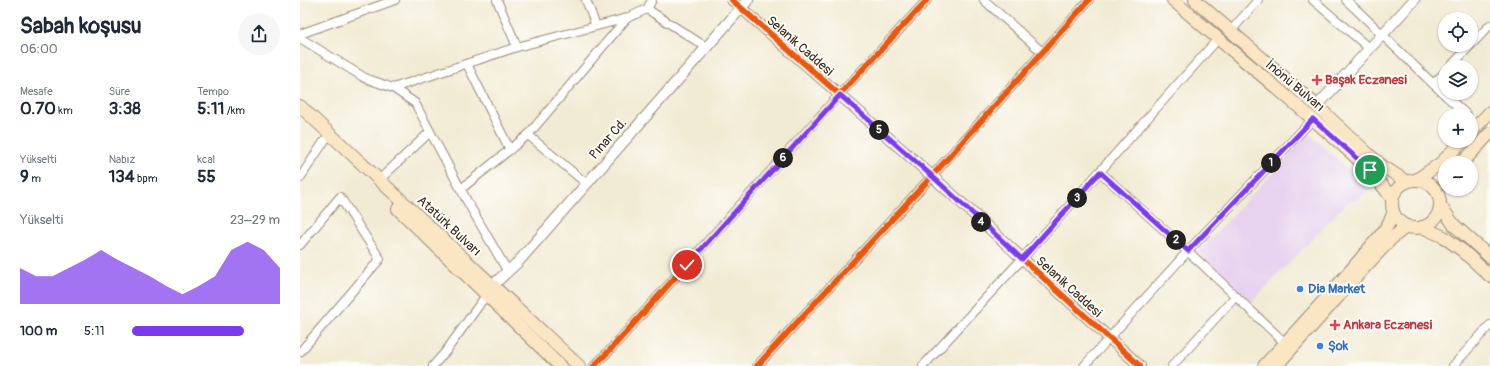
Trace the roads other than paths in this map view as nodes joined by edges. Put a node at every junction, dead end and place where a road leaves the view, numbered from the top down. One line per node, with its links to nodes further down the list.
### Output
1 (394, 0): 15 (street)
2 (497, 0): 27 (street)
3 (586, 0): 20 (street)
4 (652, 0): 18 (street)
5 (732, 0): 17 (street, Selanik Caddesi)
6 (748, 0): 17 (street, Pınar Cd.)
7 (927, 0): 36 (street)
8 (984, 0): 30 (street)
9 (1089, 0): 30 (street)
10 (1174, 0): 26 (main road, İnönü Bulvarı)
11 (1195, 0): 22 (main road, İnönü Bulvarı)
12 (1258, 0): 22 (street)
13 (1346, 0): 24 (street)
14 (1414, 0): 24 (street)
15 (379, 2): 23 (street)
16 (1319, 2): 29 (street)
17 (740, 8): 28 (street, Pınar Cd.); 36 (street, Selanik Caddesi)
18 (647, 9): 19 (street); 28 (street)
19 (627, 18): 20 (street); 46 (street)
20 (596, 26): 27 (street)
21 (1490, 26): 31 (street)
22 (1230, 32): 26 (main road); 38 (main road, İnönü Bulvarı)
23 (300, 34)
24 (1383, 35): 29 (street); 34 (street)
25 (300, 38): 35 (street)
26 (1218, 39): 42 (main road, İnönü Bulvarı); 51 (street)
27 (518, 47): 32 (street)
28 (706, 47): 56 (street, Pınar Cd.)
29 (1370, 49): 38 (street)
30 (1042, 52): 52 (street)
31 (1457, 60)
32 (467, 64): 35 (street); 49 (street)
33 (1438, 79): 34 (street)
34 (1433, 84): 39 (street)
35 (393, 88): 44 (street)
36 (840, 95): 52 (street, Selanik Caddesi); 79 (street)
37 (300, 106): 54 (main road, Atatürk Bulvarı)
38 (1317, 106): 55 (main road, İnönü Bulvarı)
39 (1459, 108)
40 (1490, 112): 43 (main road)
41 (300, 116): 47 (main road, Atatürk Bulvarı)
42 (1313, 119): 60 (main road, İnönü Bulvarı); 65 (street)
43 (1478, 121)
44 (430, 132): 54 (street); 57 (street)
45 (1490, 134): 50 (main road)
46 (528, 135): 49 (street); 56 (street)
47 (326, 140): 53 (street); 70 (main road, Atatürk Bulvarı)
48 (1455, 148): 55 (main road)
49 (510, 150): 57 (street)
50 (1469, 156)
51 (1100, 172): 65 (street); 67 (street)
52 (932, 176): 67 (street, Selanik Caddesi); 80 (street)
53 (300, 178)
54 (379, 180): 70 (main road, Atatürk Bulvarı)
55 (1412, 181): 58 (main road); 60 (main road)
56 (587, 184): 68 (street, Pınar Cd.)
57 (461, 189): 68 (street)
58 (1438, 192)
59 (1441, 196): 63 (main road); 66 (main road)
60 (1392, 198): 61 (main road)
61 (1393, 213): 62 (main road); 74 (main road)
62 (1407, 226): 63 (main road); 86 (main road)
63 (1422, 227): 69 (main road)
64 (300, 245): 75 (street)
65 (1188, 251): 71 (street); 73 (street)
66 (1490, 257)
67 (1022, 259): 73 (street, Selanik Caddesi); 81 (street)
68 (508, 272): 70 (street, Pınar Cd.)
69 (1490, 276)
70 (490, 290): 76 (street); 77 (main road, Atatürk Bulvarı); 78 (main road, Atatürk Bulvarı)
71 (1236, 296): 74 (street); 84 (street)
72 (1490, 325): 87 (street)
73 (1109, 338): 82 (street); 83 (street, Selanik Caddesi)
74 (1285, 342): 85 (main road)
75 (300, 352)
76 (433, 366)
77 (560, 366)
78 (578, 366)
79 (594, 366)
80 (757, 366)
81 (923, 366)
82 (1084, 366)
83 (1140, 366)
84 (1172, 366)
85 (1264, 366)
86 (1276, 366)
87 (1453, 366)

